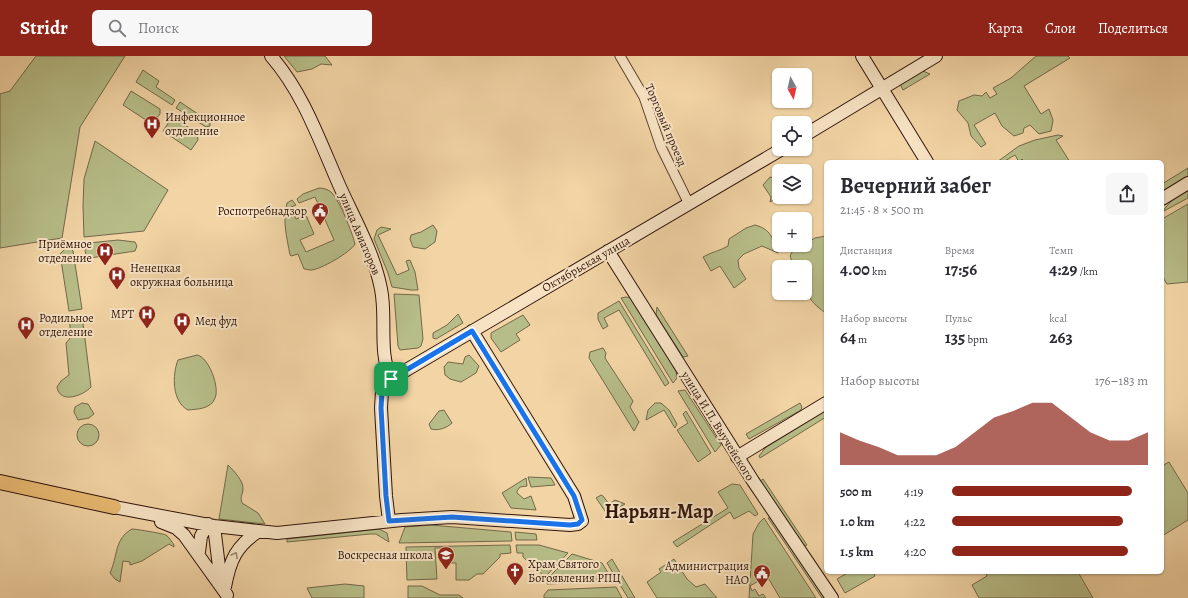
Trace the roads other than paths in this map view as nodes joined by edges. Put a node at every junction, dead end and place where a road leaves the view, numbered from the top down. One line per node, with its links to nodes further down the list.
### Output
1 (271, 56): 14 (main road, улица Авиаторов)
2 (620, 56): 11 (street, Торговый проезд)
3 (862, 56): 5 (main road)
4 (936, 56): 5 (main road)
5 (883, 89): 6 (main road); 8 (main road)
6 (812, 131)
7 (772, 155): 11 (main road, Октябрьская улица)
8 (926, 160)
9 (1188, 183): 10 (main road)
10 (1164, 198)
11 (688, 204): 12 (main road, Октябрьская улица)
12 (608, 251): 13 (main road, Октябрьская улица); 16 (main road, улица И.П. Выучейского)
13 (472, 331): 14 (main road, Октябрьская улица); 19 (main road)
14 (391, 379): 19 (main road)
15 (824, 404): 16 (main road)
16 (738, 457): 24 (main road, улица И.П. Выучейского)
17 (0, 482): 18 (main road)
18 (114, 507): 20 (main road); 22 (main road)
19 (389, 521): 21 (main road)
20 (211, 525): 21 (main road); 22 (main road); 23 (main road)
21 (260, 531): 23 (main road, one-way to 21)
22 (199, 552): 23 (main road)
23 (227, 594)
24 (832, 598)

